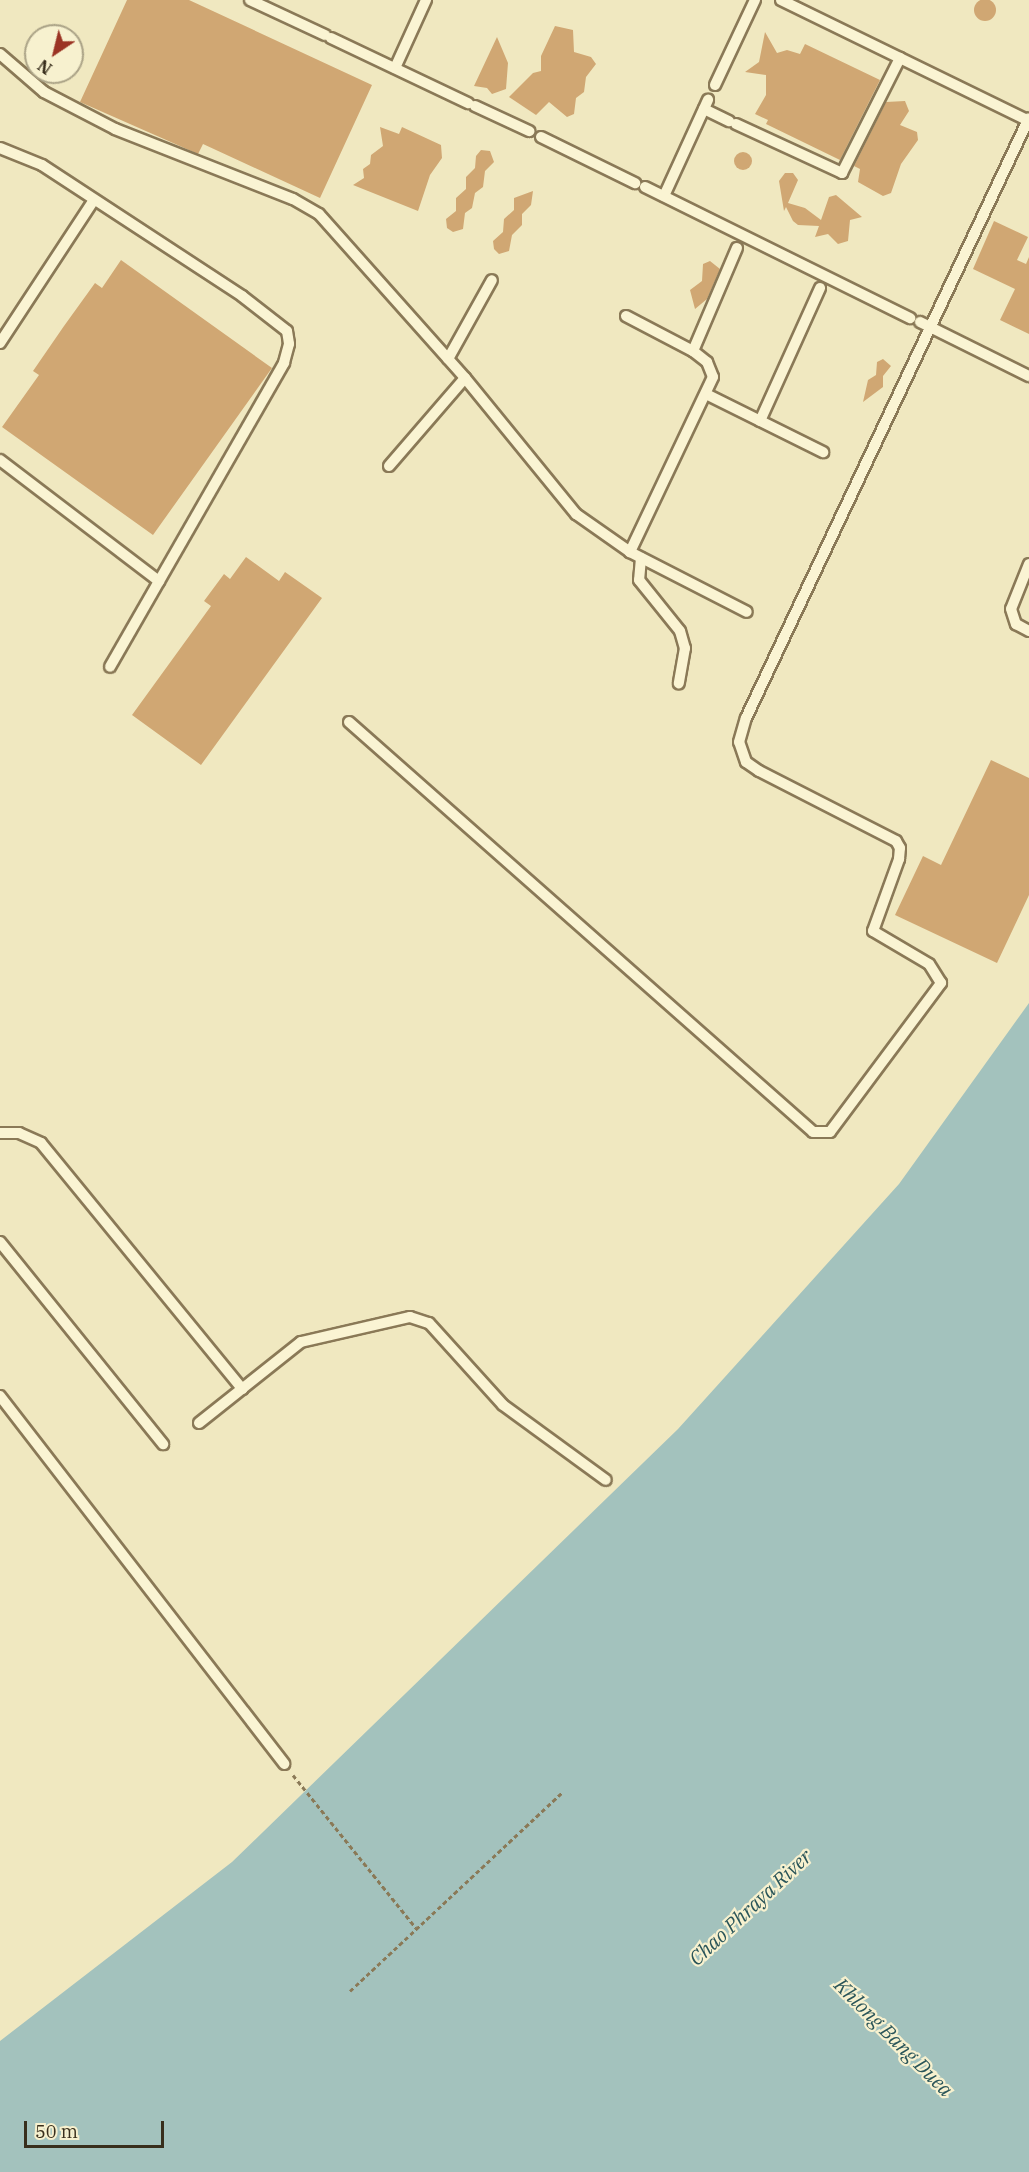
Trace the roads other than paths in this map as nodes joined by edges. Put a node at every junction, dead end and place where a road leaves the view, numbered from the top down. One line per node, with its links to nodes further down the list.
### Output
1 (250, 0): 7 (lane)
2 (426, 0): 7 (lane)
3 (755, 0): 8 (lane)
4 (781, 0): 6 (lane)
5 (0, 54): 22 (lane)
6 (900, 58): 9 (lane); 13 (lane)
7 (394, 68): 10 (lane)
8 (715, 85)
9 (1028, 120): 19 (lane)
10 (529, 131)
11 (541, 137): 13 (lane)
12 (0, 148): 14 (lane)
13 (664, 196): 19 (lane)
14 (94, 200): 20 (lane); 33 (lane)
15 (737, 248): 21 (lane)
16 (492, 280): 22 (lane)
17 (819, 288): 26 (lane)
18 (626, 316): 21 (lane)
19 (931, 327): 23 (lane); 38 (lane)
20 (0, 343)
21 (693, 351): 25 (lane)
22 (448, 360): 24 (lane)
23 (1029, 376)
24 (465, 378): 29 (lane); 30 (lane)
25 (706, 394): 26 (lane); 30 (lane)
26 (760, 421): 27 (lane)
27 (823, 452)
28 (0, 460): 33 (lane)
29 (389, 466)
30 (630, 552): 31 (lane)
31 (641, 558): 34 (lane); 37 (lane)
32 (1029, 564): 35 (lane)
33 (159, 581): 36 (lane)
34 (747, 612)
35 (1029, 631)
36 (110, 667)
37 (679, 683)
38 (349, 722)
39 (0, 1133): 41 (lane)
40 (0, 1242): 44 (lane)
41 (242, 1389): 43 (lane); 45 (lane)
42 (0, 1396): 46 (lane)
43 (199, 1423)
44 (163, 1444)
45 (606, 1480)
46 (284, 1764)

